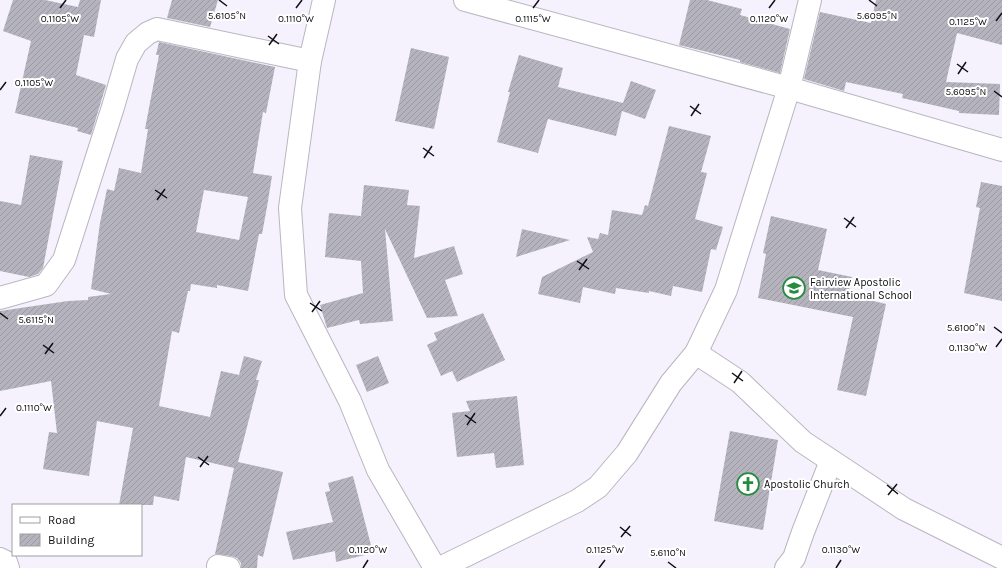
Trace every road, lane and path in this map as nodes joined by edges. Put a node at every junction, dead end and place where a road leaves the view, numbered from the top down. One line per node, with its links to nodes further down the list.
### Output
1 (324, 0): 4 (street)
2 (465, 0): 5 (street)
3 (810, 0): 5 (street)
4 (310, 61): 7 (street); 13 (street)
5 (789, 88): 6 (street); 8 (street)
6 (1002, 150)
7 (0, 298)
8 (696, 353): 9 (street); 14 (street)
9 (831, 461): 10 (street); 15 (street)
10 (1002, 558)
11 (0, 559): 12 (street)
12 (8, 568)
13 (435, 568)
14 (440, 568)
15 (786, 568)

